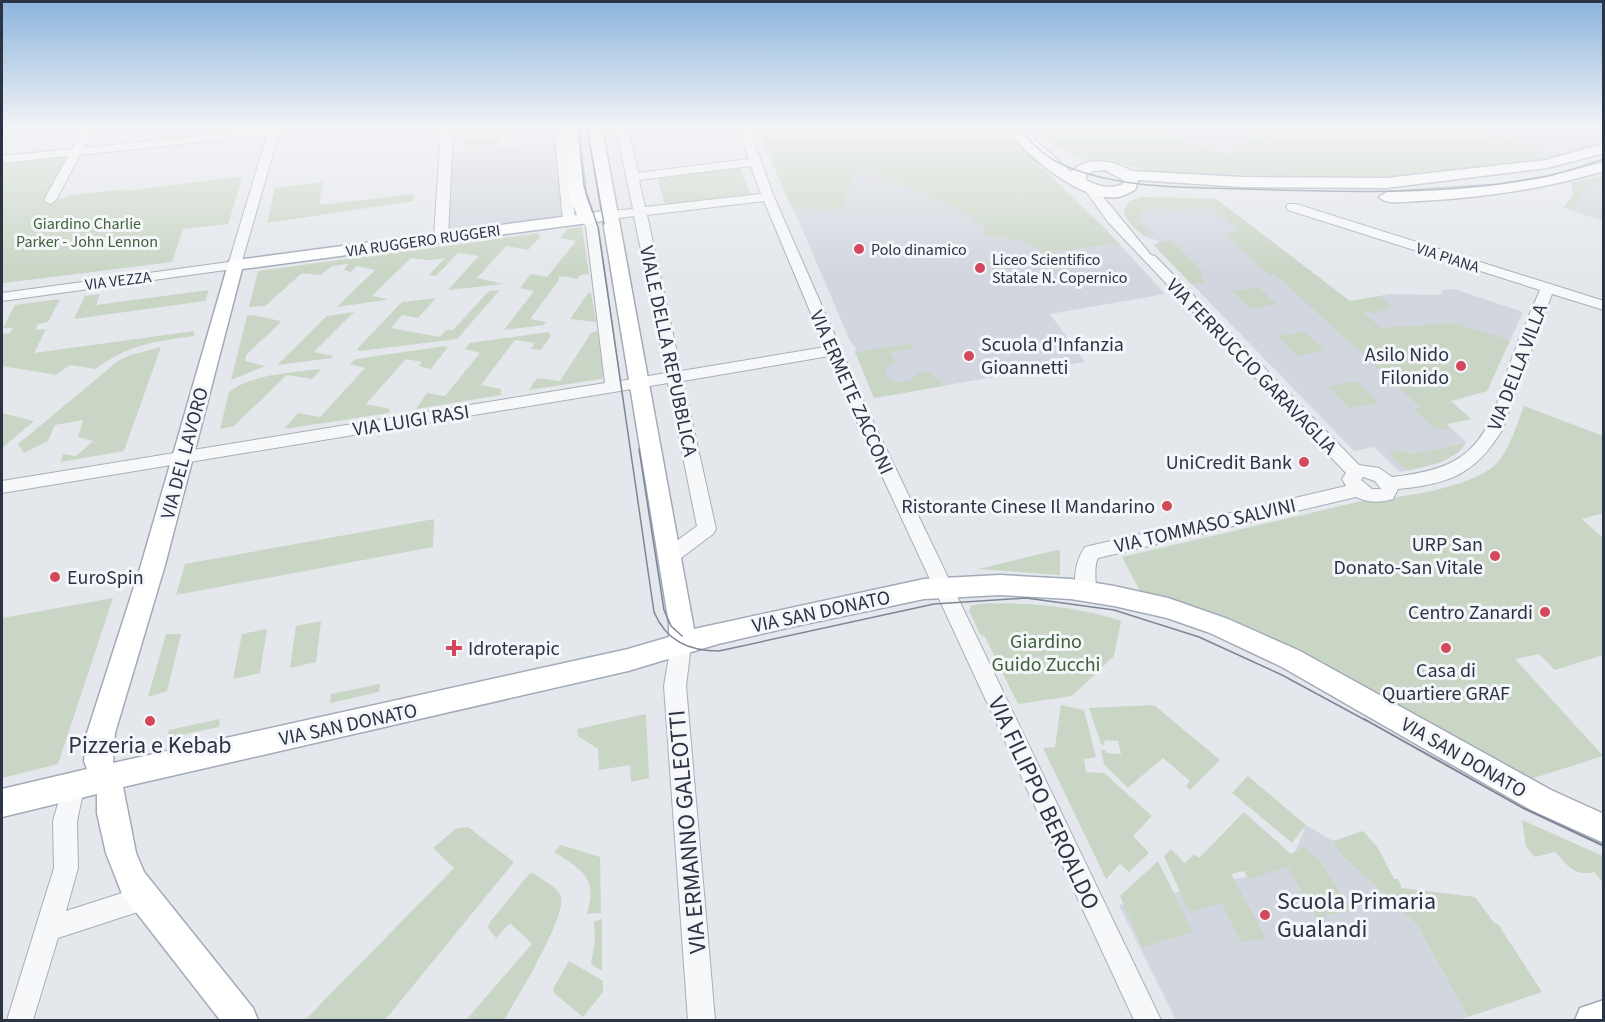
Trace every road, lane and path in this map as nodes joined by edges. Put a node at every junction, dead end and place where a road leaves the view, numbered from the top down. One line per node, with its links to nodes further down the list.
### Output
1 (63, 176): 17 (street)
2 (261, 176): 25 (street, VIA DEL LAVORO)
3 (444, 176): 24 (street)
4 (564, 176): 23 (street)
5 (577, 176): 21 (main road)
6 (604, 176): 20 (main road, VIALE DELLA REPUBBLICA)
7 (645, 176): 13 (street)
8 (761, 176): 16 (street, VIA ERMETE ZACCONI)
9 (1083, 176): 15 (main road)
10 (1118, 176): 14 (main road)
11 (1448, 176): 14 (main road)
12 (1571, 176): 14 (main road)
13 (634, 177): 19 (street, VIALE DELLA REPUBBLICA)
14 (1125, 185): 15 (main road); 22 (street)
15 (1091, 190): 22 (street, VIA FERRUCCIO GARAVAGLIA)
16 (768, 197): 19 (street); 29 (street, VIA ERMETE ZACCONI)
17 (50, 200)
18 (1292, 207): 26 (street, VIA PIANA)
19 (640, 213): 20 (street); 30 (street, VIALE DELLA REPUBBLICA)
20 (611, 215): 21 (main road, VIA RUGGERO RUGGERI); 31 (main road, VIALE DELLA REPUBBLICA)
21 (586, 218): 23 (main road, VIA RUGGERO RUGGERI); 32 (street)
22 (1113, 219): 34 (street, VIA FERRUCCIO GARAVAGLIA)
23 (569, 220): 24 (main road, VIA RUGGERO RUGGERI)
24 (441, 237): 25 (main road, VIA RUGGERO RUGGERI)
25 (235, 265): 27 (street, VIA VEZZA); 33 (main road, VIA DEL LAVORO)
26 (1548, 288): 28 (street, VIA PIANA); 34 (street, VIA DELLA VILLA)
27 (2, 297)
28 (1604, 306)
29 (833, 351): 30 (street, VIA LUIGI RASI); 37 (street, VIA ERMETE ZACCONI)
30 (675, 378): 31 (street, VIA LUIGI RASI); 36 (street, VIALE DELLA REPUBBLICA)
31 (640, 383): 32 (street, VIA LUIGI RASI); 36 (main road, VIALE DELLA REPUBBLICA)
32 (613, 387): 33 (street, VIA LUIGI RASI)
33 (182, 457): 35 (street, VIA LUIGI RASI); 40 (main road, VIA DEL LAVORO)
34 (1357, 481): 38 (street, VIA TOMMASO SALVINI)
35 (2, 487)
36 (670, 556): 39 (main road, VIALE DELLA REPUBBLICA)
37 (941, 586): 38 (main road, VIA SAN DONATO); 39 (main road, VIA SAN DONATO); 50 (street, VIA FILIPPO BEROALDO)
38 (1086, 591): 43 (main road, VIA SAN DONATO)
39 (681, 645): 40 (main road, VIA SAN DONATO); 49 (street, VIA ERMANNO GALEOTTI)
40 (104, 778): 41 (main road, VIA SAN DONATO); 44 (main road, VIA DEL LAVORO)
41 (74, 784): 42 (main road, VIA SAN DONATO); 45 (street)
42 (2, 803)
43 (1604, 829)
44 (144, 898): 45 (street); 48 (main road, VIA DEL LAVORO)
45 (48, 929): 47 (street)
46 (1604, 1017): 51 (main road)
47 (20, 1020)
48 (242, 1020)
49 (702, 1020)
50 (1148, 1020)
51 (1592, 1020)

